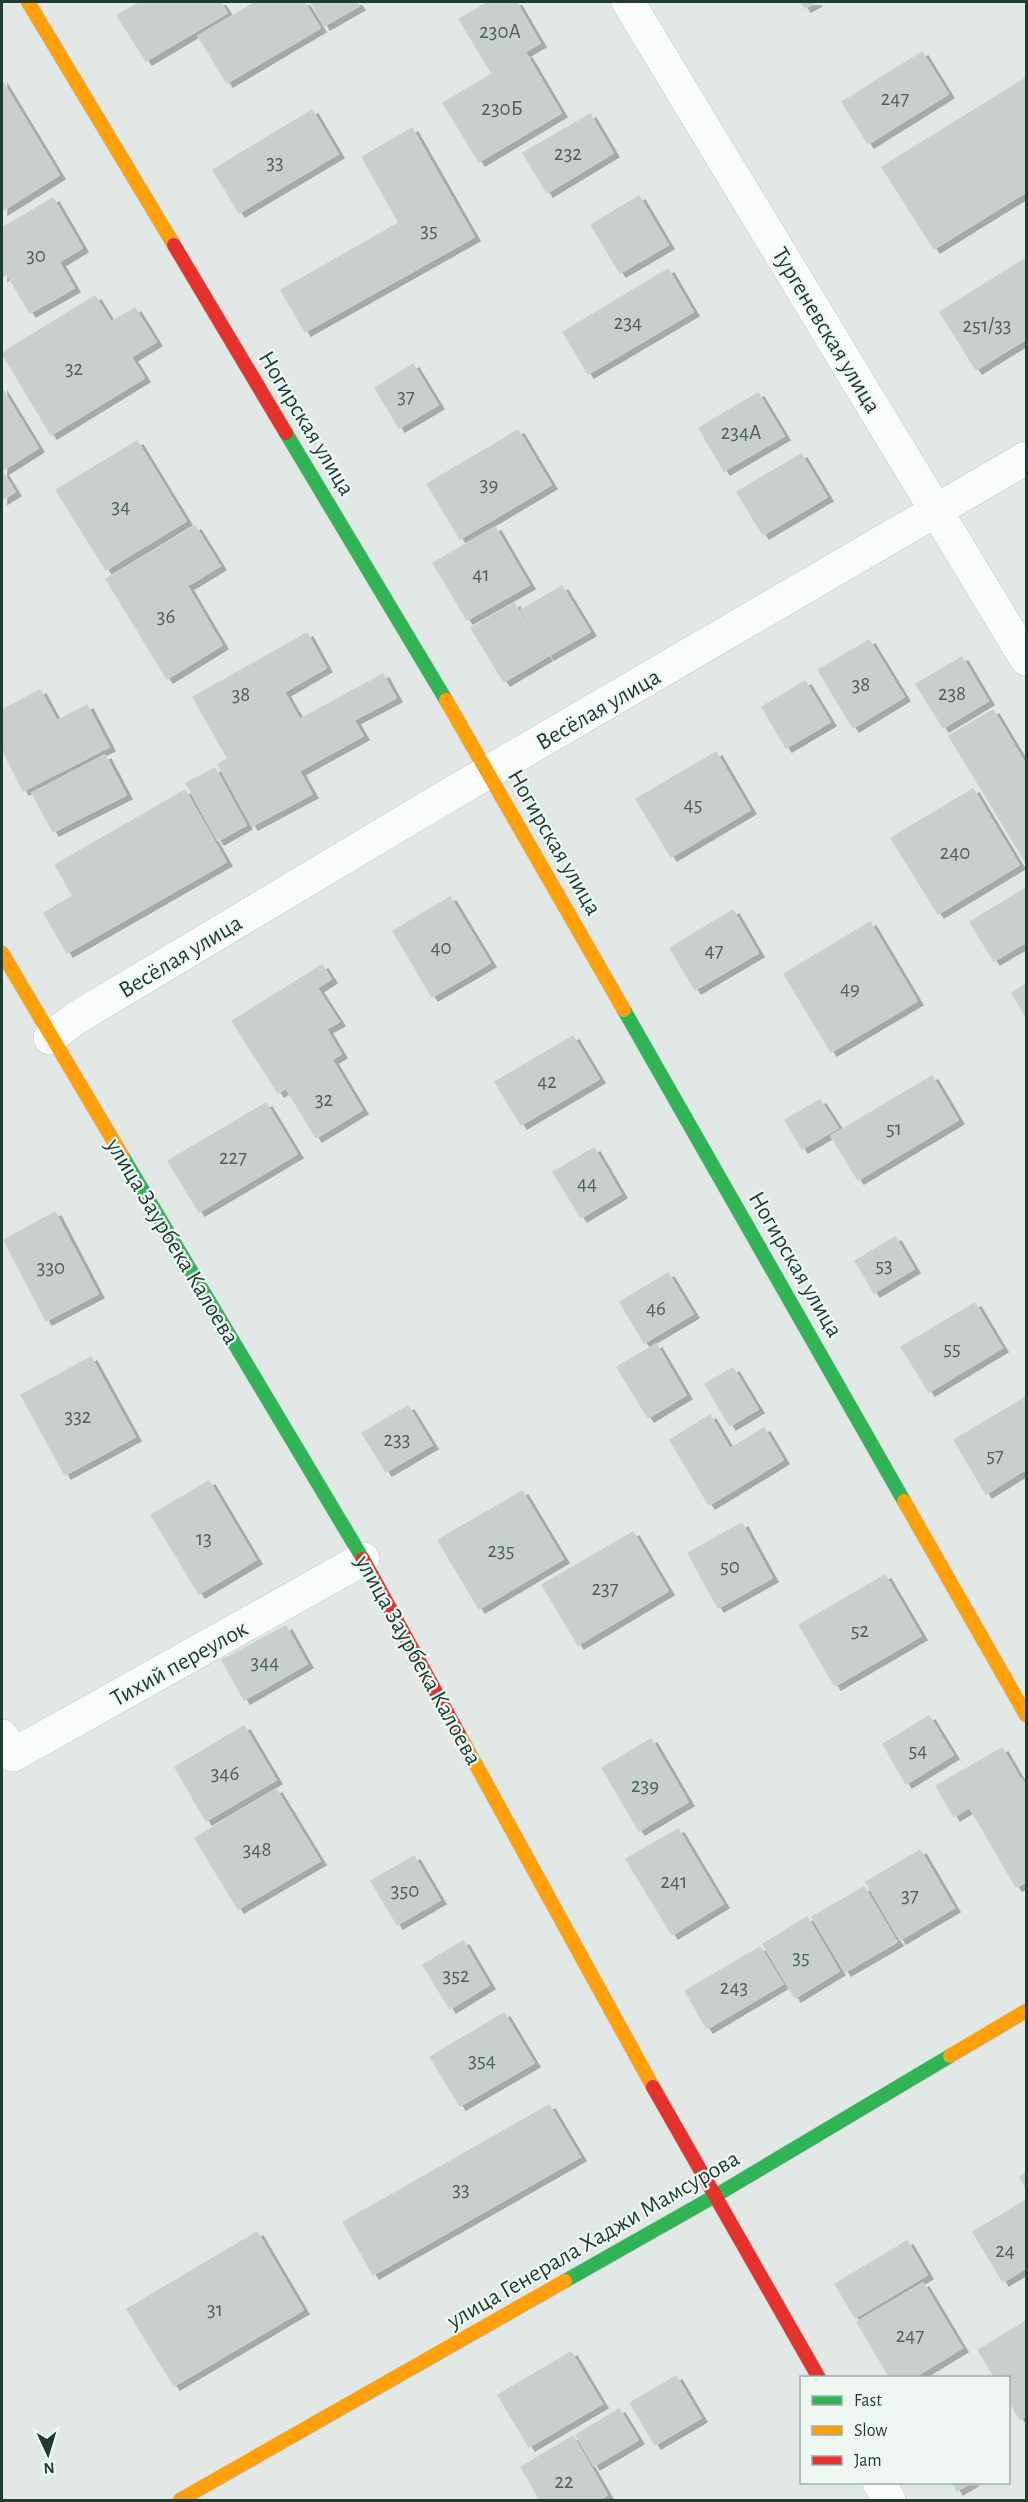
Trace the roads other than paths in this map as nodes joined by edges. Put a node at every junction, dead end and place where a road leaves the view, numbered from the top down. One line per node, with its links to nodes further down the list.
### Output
1 (28, 2): 6 (street, Ногирская улица)
2 (628, 2): 4 (street, Тургеневская улица)
3 (1026, 459): 4 (street, Весёлая улица)
4 (937, 511): 5 (street, Тургеневская улица); 6 (street, Весёлая улица)
5 (1026, 659)
6 (489, 772): 8 (street, Весёлая улица); 10 (street, Ногирская улица)
7 (2, 953): 8 (street, улица Заурбека Калоева)
8 (50, 1038): 9 (street, улица Заурбека Калоева)
9 (363, 1559): 11 (street, Тихий переулок); 13 (street, улица Заурбека Калоева)
10 (1026, 1714)
11 (2, 1736)
12 (1026, 2011): 13 (street, улица Генерала Хаджи Мамсурова)
13 (715, 2196): 14 (street, улица Заурбека Калоева); 16 (street, улица Генерала Хаджи Мамсурова)
14 (818, 2376)
15 (880, 2484): 17 (street)
16 (180, 2500)
17 (889, 2500)

